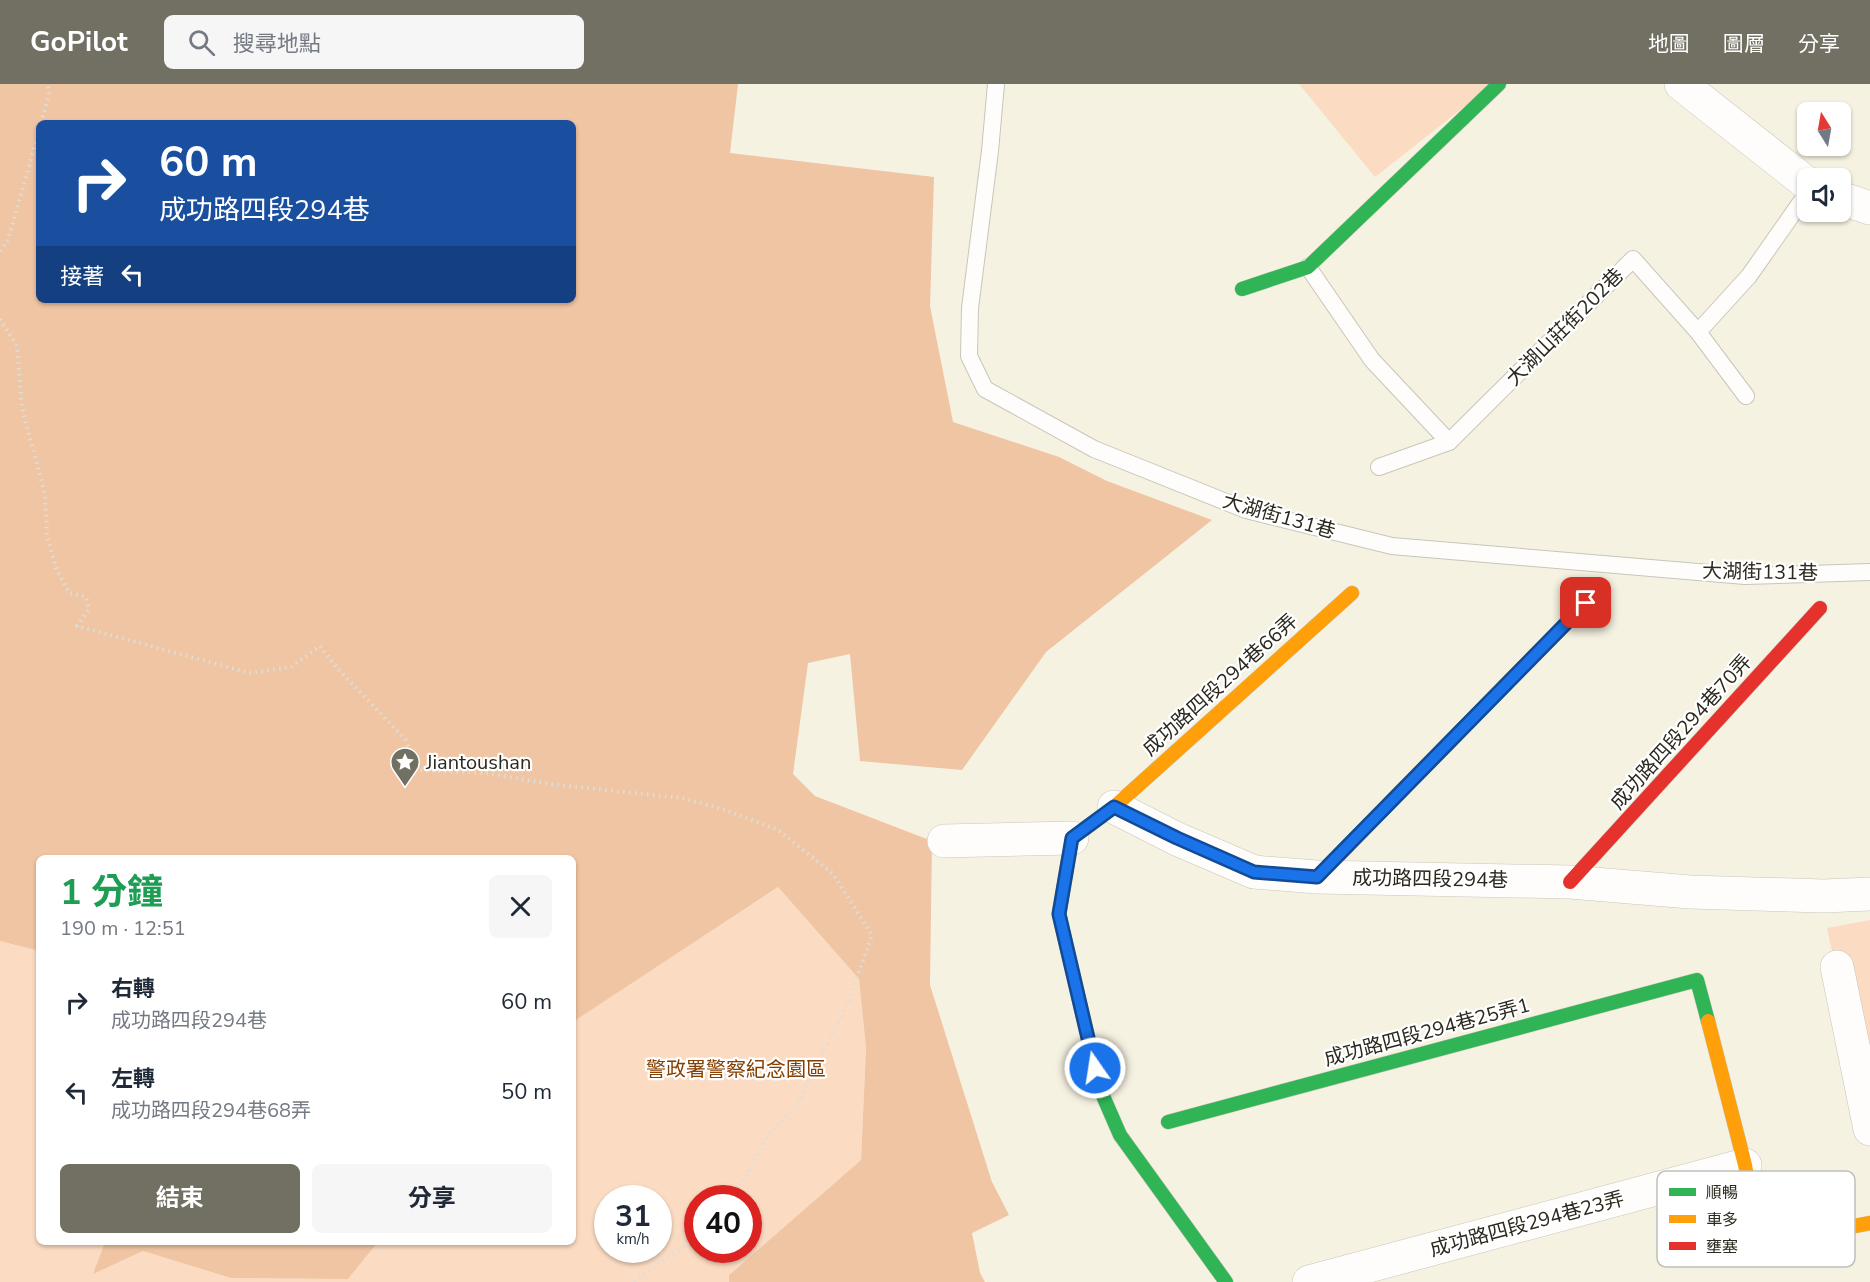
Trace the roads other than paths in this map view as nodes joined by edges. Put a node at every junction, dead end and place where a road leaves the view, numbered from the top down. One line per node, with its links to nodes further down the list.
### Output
1 (996, 84): 14 (lane, 大湖街131巷)
2 (1499, 84): 8 (street)
3 (1681, 84): 4 (street)
4 (1797, 175)
5 (1851, 202): 7 (street)
6 (1797, 208): 10 (lane)
7 (1870, 208)
8 (1308, 267): 9 (street); 12 (lane)
9 (1242, 289)
10 (1698, 332): 11 (lane, 大湖山莊街202巷); 12 (lane, 大湖山莊街202巷)
11 (1746, 396)
12 (1449, 442): 13 (lane, 大湖山莊街202巷)
13 (1379, 467)
14 (1870, 572)
15 (1352, 593): 18 (street, 成功路四段294巷66弄)
16 (1586, 603): 21 (street)
17 (1820, 608): 22 (street, 成功路四段294巷70弄)
18 (1114, 807): 19 (street); 21 (street, 成功路四段294巷)
19 (1072, 838): 20 (street); 33 (street)
20 (944, 841)
21 (1317, 877): 22 (street, 成功路四段294巷)
22 (1570, 882): 23 (street, 成功路四段294巷)
23 (1870, 894)
24 (1837, 967): 26 (street)
25 (1168, 1122): 27 (street, 成功路四段294巷25弄1)
26 (1870, 1129)
27 (1744, 1166): 28 (street, 成功路四段294巷23弄); 29 (street)
28 (1725, 1171)
29 (1745, 1171)
30 (1657, 1189): 34 (street, 成功路四段294巷23弄)
31 (1870, 1223): 32 (street)
32 (1855, 1226)
33 (1226, 1282)
34 (1309, 1282)

